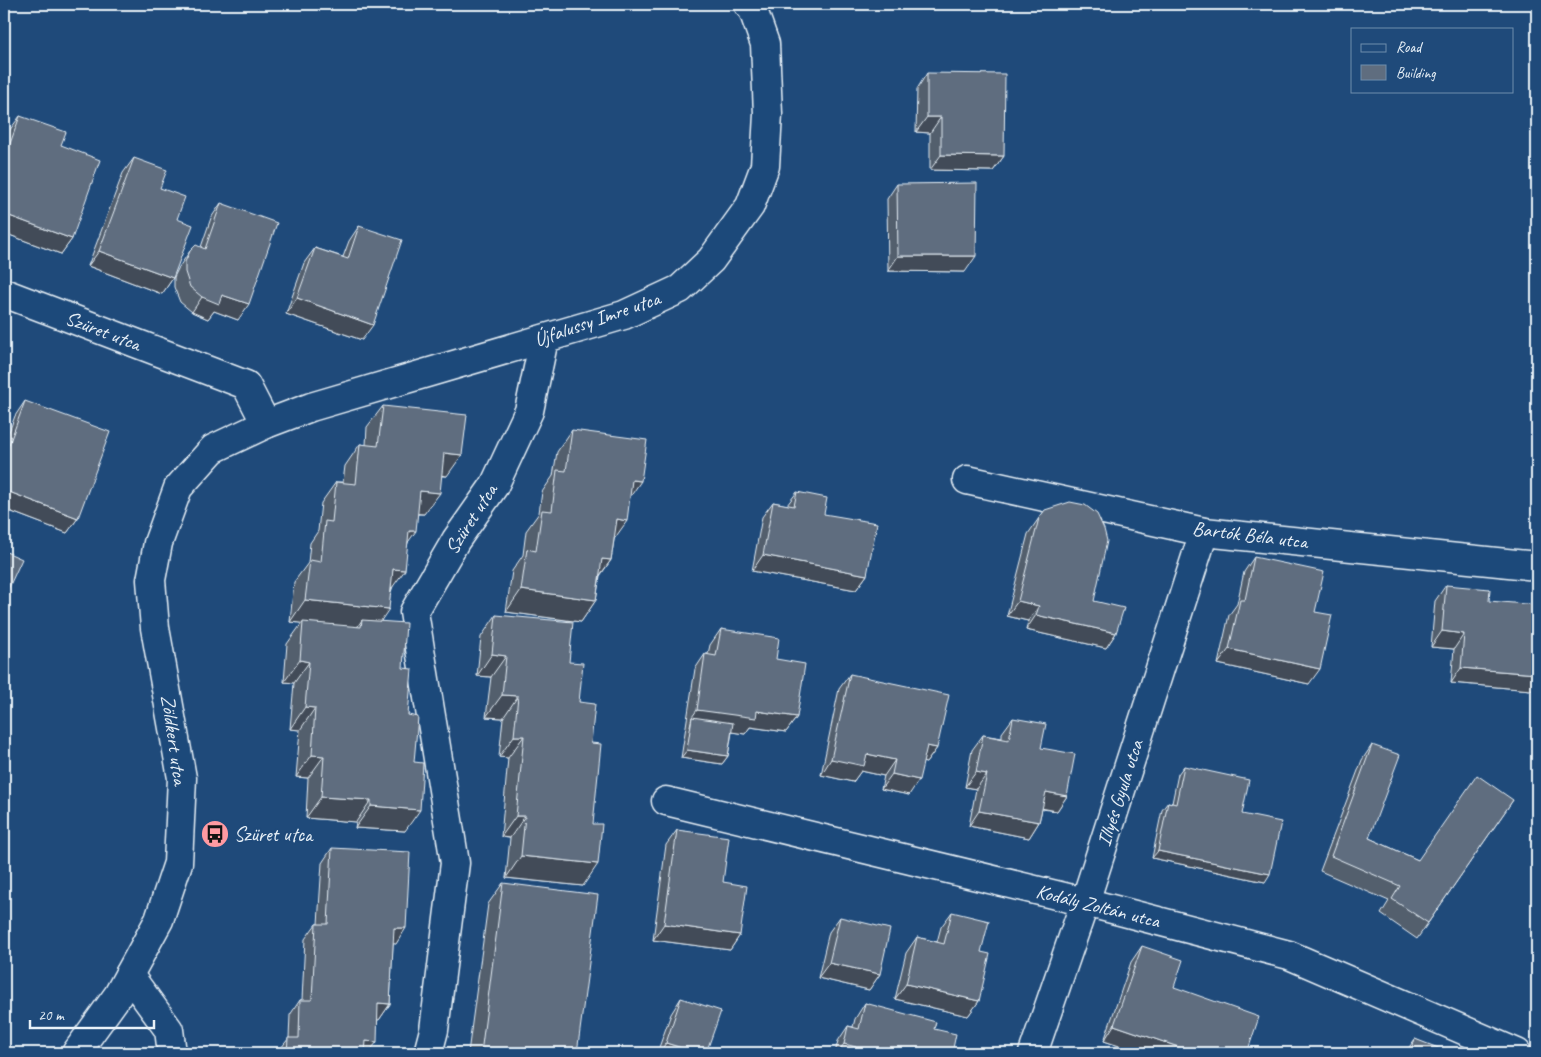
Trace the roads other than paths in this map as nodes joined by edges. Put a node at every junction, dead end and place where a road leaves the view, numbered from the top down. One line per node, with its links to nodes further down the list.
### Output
1 (748, 4): 3 (street, Újfalussy Imre utca)
2 (4, 293): 4 (street, Szüret utca)
3 (544, 339): 4 (street, Újfalussy Imre utca); 14 (street, Szüret utca)
4 (266, 424): 5 (street, Újfalussy Imre utca)
5 (213, 449): 11 (street, Zöldkert utca)
6 (967, 480): 7 (street, Bartók Béla utca)
7 (1204, 532): 8 (street, Bartók Béla utca); 10 (street, Illyés Gyula utca)
8 (1537, 566)
9 (666, 801): 10 (street, Kodály Zoltán utca)
10 (1085, 902): 15 (street, Illyés Gyula utca); 16 (street, Kodály Zoltán utca)
11 (129, 975): 12 (street, Zöldkert utca); 13 (street)
12 (76, 1053)
13 (172, 1053)
14 (428, 1053)
15 (1033, 1053)
16 (1517, 1053)

